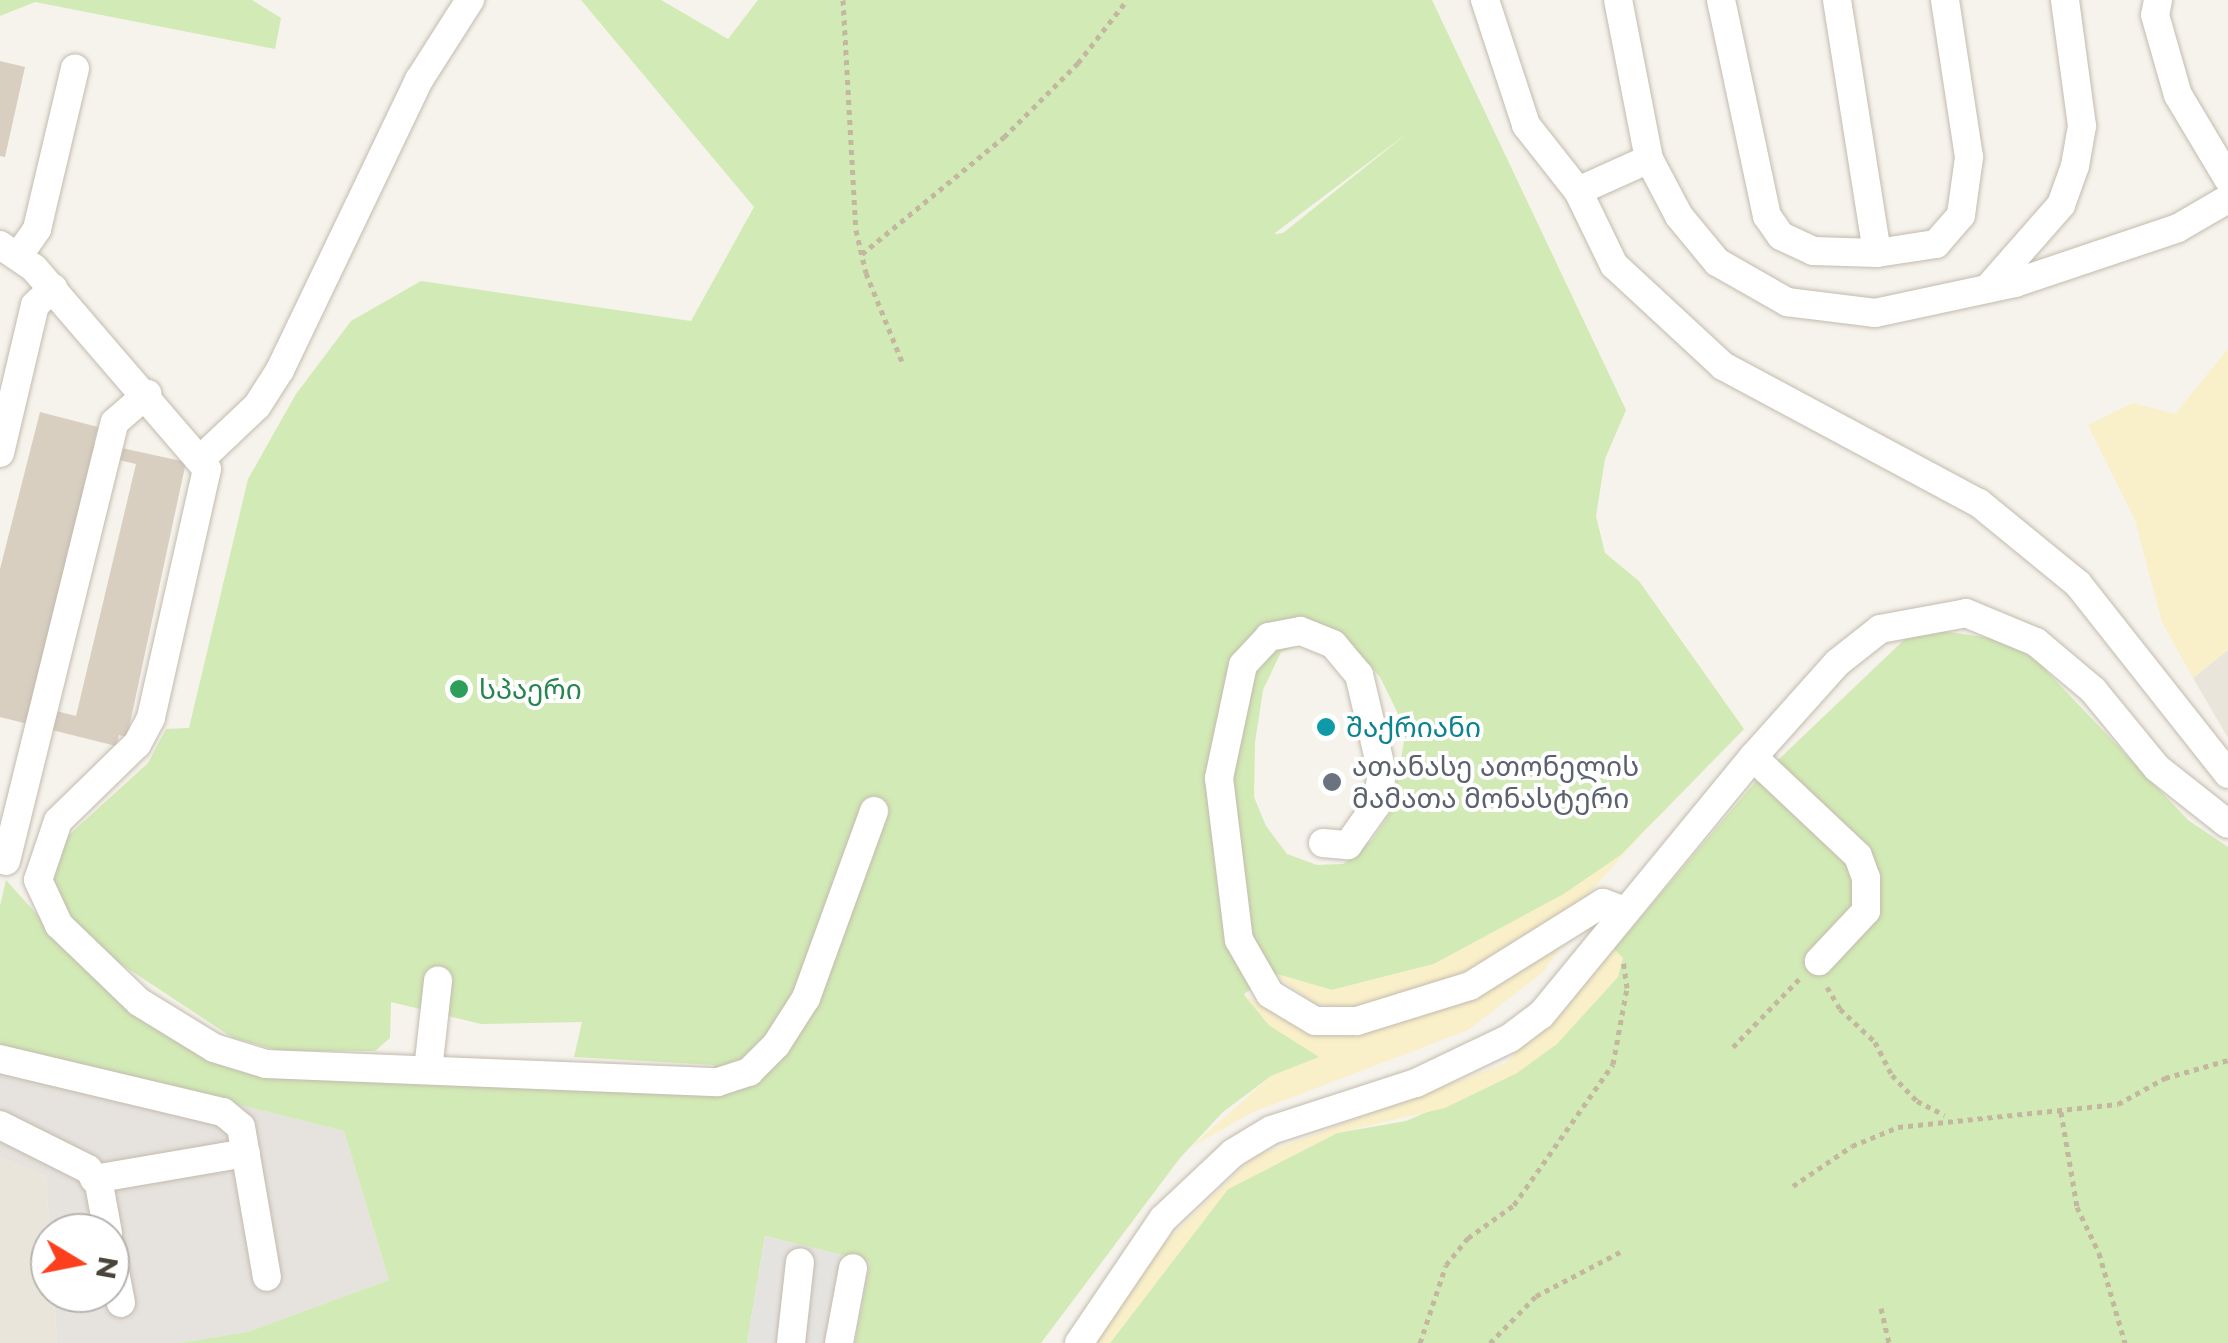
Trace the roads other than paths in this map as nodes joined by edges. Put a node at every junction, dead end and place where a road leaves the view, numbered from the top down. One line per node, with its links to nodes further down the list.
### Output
1 (470, 0): 20 (street)
2 (1484, 0): 12 (street)
3 (1618, 0): 10 (street)
4 (1721, 0): 15 (street)
5 (1838, 0): 15 (street)
6 (1945, 0): 15 (street)
7 (2065, 0): 17 (street)
8 (2158, 0): 11 (street)
9 (74, 68): 14 (street)
10 (1649, 158): 12 (street); 17 (street)
11 (2228, 178)
12 (1578, 191): 22 (street)
13 (2228, 199): 17 (street)
14 (10, 250): 16 (street)
15 (1876, 253)
16 (52, 288): 18 (street); 19 (street)
17 (1986, 289)
18 (147, 394): 20 (street); 26 (street)
19 (0, 453)
20 (204, 458): 27 (street)
21 (1752, 757): 24 (street); 28 (street); 29 (street)
22 (2228, 774)
23 (874, 811): 32 (street)
24 (2228, 824)
25 (1322, 844): 28 (street)
26 (3, 860): 27 (street)
27 (40, 870): 32 (street)
28 (1625, 912): 42 (street)
29 (1819, 961)
30 (438, 981): 32 (street)
31 (0, 1059): 34 (street)
32 (428, 1070)
33 (0, 1126): 35 (street)
34 (246, 1153): 35 (street); 39 (street)
35 (94, 1178): 36 (street)
36 (103, 1213)
37 (800, 1262): 40 (street)
38 (853, 1268): 41 (street)
39 (268, 1276)
40 (791, 1343)
41 (839, 1343)
42 (1079, 1343)

